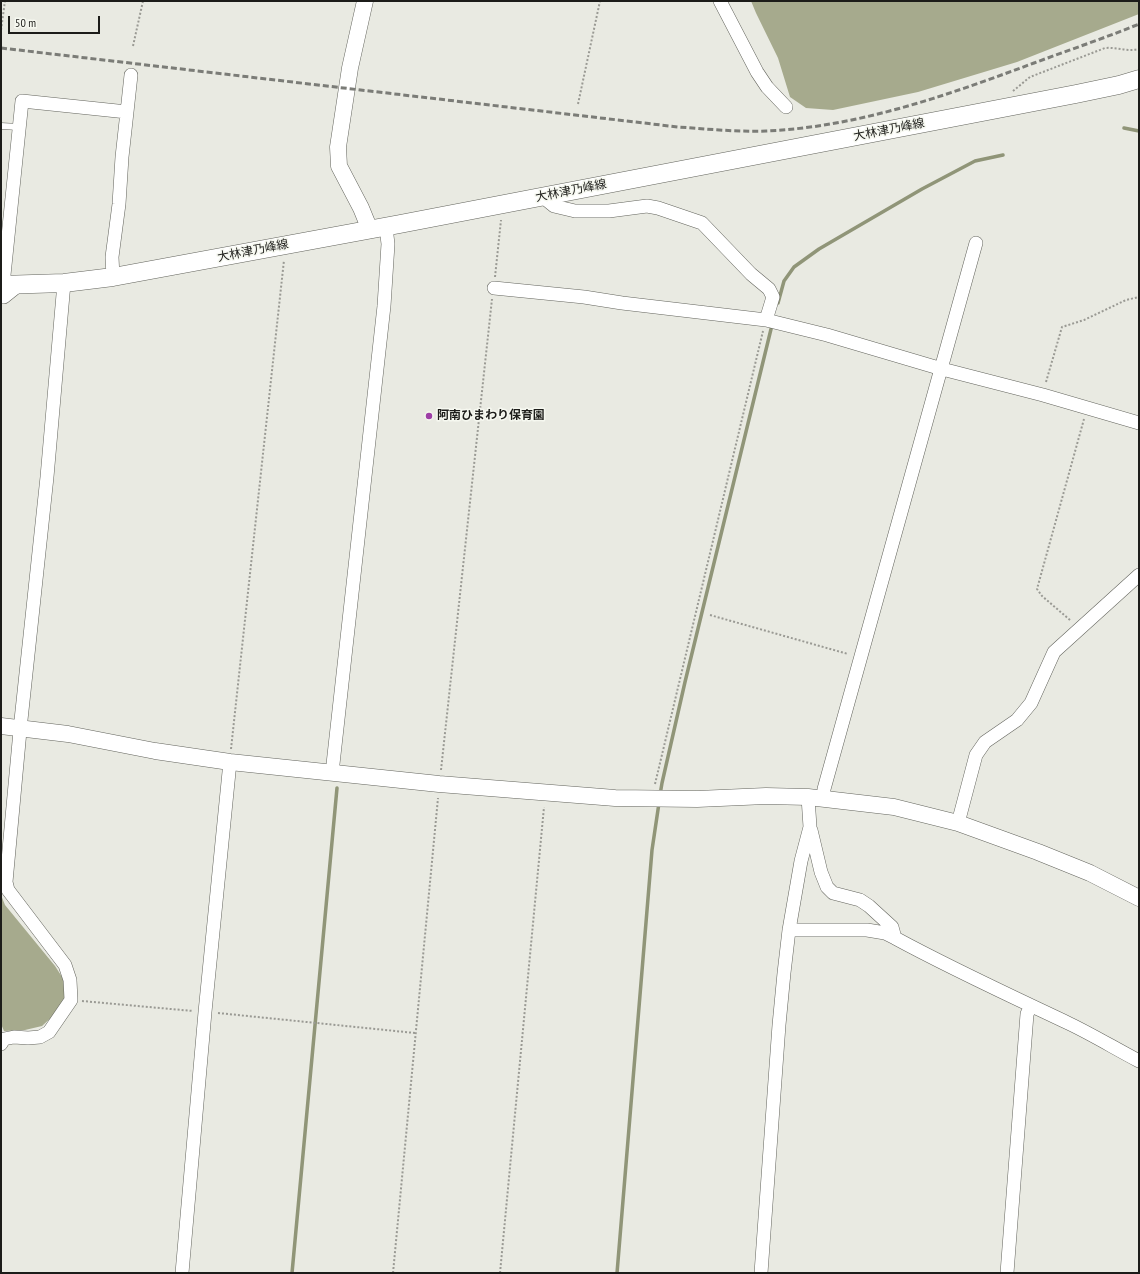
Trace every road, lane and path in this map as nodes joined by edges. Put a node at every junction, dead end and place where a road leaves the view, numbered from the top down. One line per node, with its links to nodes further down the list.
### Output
1 (5, 1): 6 (path)
2 (143, 1): 7 (path)
3 (365, 1): 19 (street)
4 (600, 1): 12 (path)
5 (720, 1): 13 (street)
6 (1, 30)
7 (133, 46)
8 (1139, 49): 11 (path)
9 (131, 75): 14 (street)
10 (1139, 79): 17 (main road, 大林津乃峰線)
11 (1012, 92)
12 (578, 104)
13 (786, 107)
14 (127, 112): 16 (street); 22 (street)
15 (1, 126): 16 (lane)
16 (19, 127): 24 (street)
17 (543, 196): 18 (main road, 大林津乃峰線); 27 (street)
18 (500, 205): 19 (main road, 大林津乃峰線); 25 (path)
19 (378, 228): 21 (main road, 大林津乃峰線); 39 (street)
20 (976, 243): 28 (street)
21 (284, 245): 22 (main road, 大林津乃峰線); 38 (path)
22 (113, 277): 23 (main road, 大林津乃峰線)
23 (64, 283): 24 (main road, 大林津乃峰線); 37 (street)
24 (6, 288)
25 (494, 288): 27 (street); 40 (path)
26 (1139, 296): 29 (path)
27 (770, 321): 28 (street); 43 (path)
28 (942, 368): 29 (street); 35 (street)
29 (1043, 395): 30 (street)
30 (1087, 408): 31 (street); 34 (path)
31 (1139, 423)
32 (1139, 575): 34 (street)
33 (710, 615): 35 (path)
34 (1078, 630): 44 (street)
35 (861, 658): 42 (street)
36 (1, 726): 37 (street)
37 (20, 728): 38 (street); 49 (street)
38 (230, 762): 39 (street); 51 (street)
39 (332, 773): 40 (street)
40 (439, 784): 41 (street); 52 (path)
41 (546, 794): 43 (street); 57 (path)
42 (815, 797): 43 (street); 44 (street); 45 (street)
43 (652, 799)
44 (958, 823): 46 (street)
45 (810, 827): 47 (street); 48 (street)
46 (1139, 898)
47 (789, 930): 48 (street); 58 (street)
48 (895, 938): 50 (street)
49 (71, 1000): 51 (path); 53 (street)
50 (1031, 1006): 54 (street); 59 (street)
51 (205, 1012): 52 (path); 55 (street)
52 (415, 1033): 56 (path)
53 (2, 1040)
54 (1139, 1061)
55 (182, 1273)
56 (393, 1273)
57 (500, 1273)
58 (761, 1273)
59 (1007, 1273)

